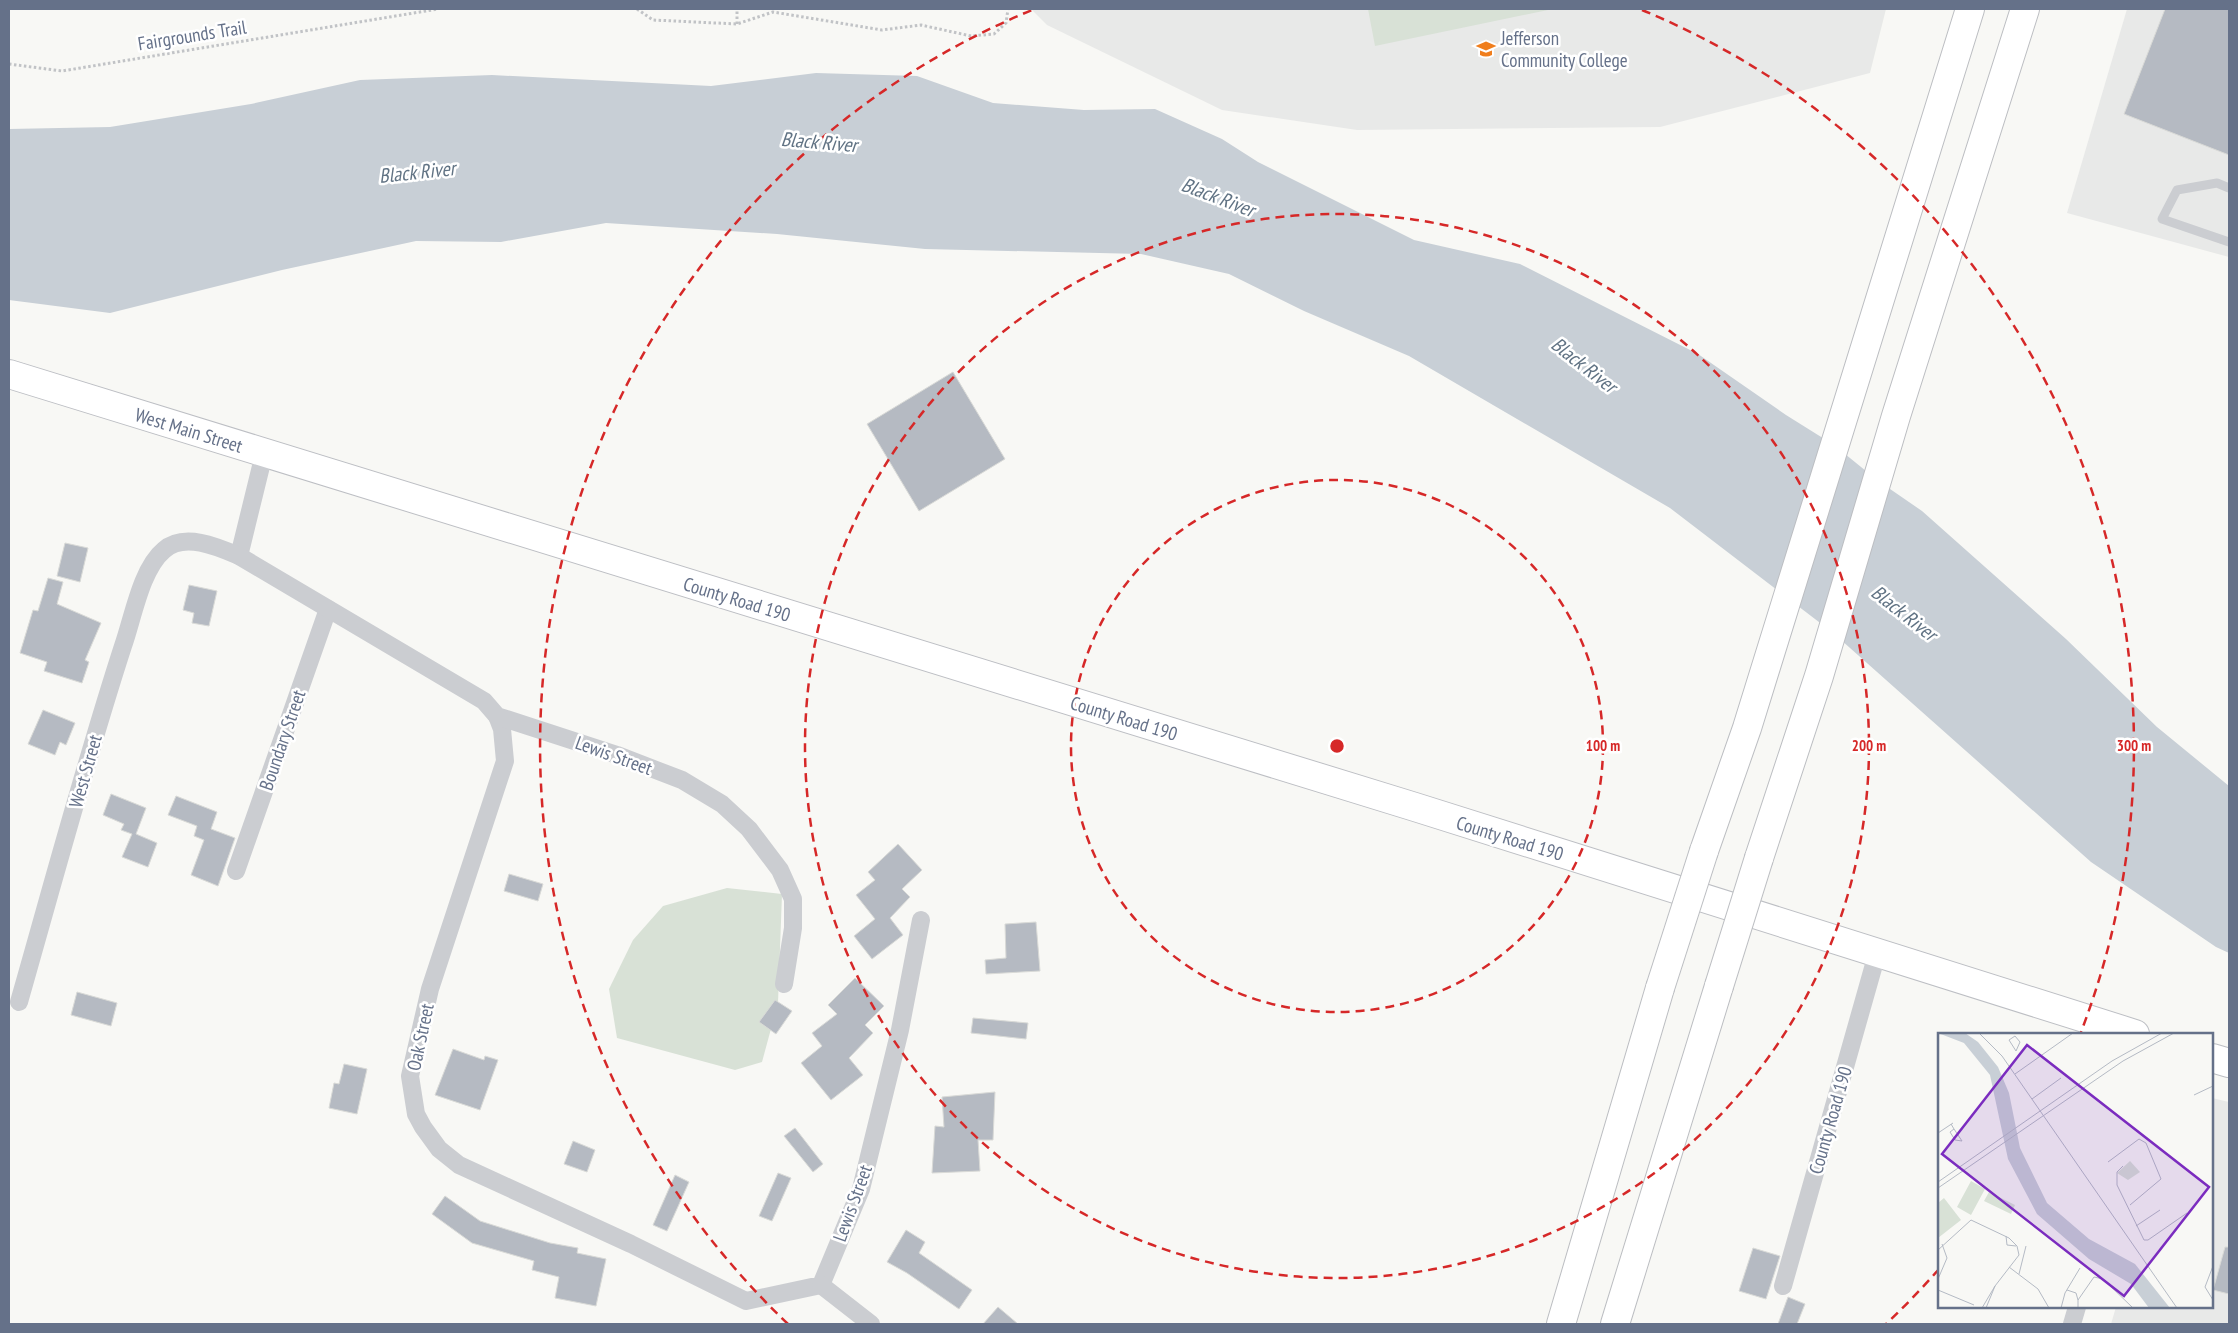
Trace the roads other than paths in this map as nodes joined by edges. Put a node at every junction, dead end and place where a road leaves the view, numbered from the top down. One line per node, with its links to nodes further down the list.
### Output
1 (1970, 9): 24 (main road, bridge)
2 (2025, 9): 25 (main road, bridge)
3 (2229, 188): 4 (lane)
4 (2229, 242)
5 (9, 374): 6 (main road, West Main Street)
6 (264, 454): 7 (main road, West Main Street); 8 (street)
7 (370, 486): 14 (main road, County Road 190)
8 (239, 556): 9 (street, Lewis Street); 10 (street, Lewis Street)
9 (154, 560): 16 (street, West Street)
10 (328, 609): 11 (street, Lewis Street); 12 (street, Boundary Street)
11 (497, 716): 15 (street, Lewis Street); 20 (street, Oak Street)
12 (236, 871)
13 (921, 920): 20 (street, Lewis Street)
14 (1876, 954): 17 (main road, County Road 190); 21 (street, County Road 190)
15 (784, 984)
16 (22, 993)
17 (2132, 1033)
18 (2213, 1058): 19 (main road)
19 (2229, 1063)
20 (821, 1285): 23 (street)
21 (1783, 1286)
22 (2077, 1308): 26 (street)
23 (871, 1324)
24 (1562, 1324)
25 (1616, 1324)
26 (2072, 1324)

